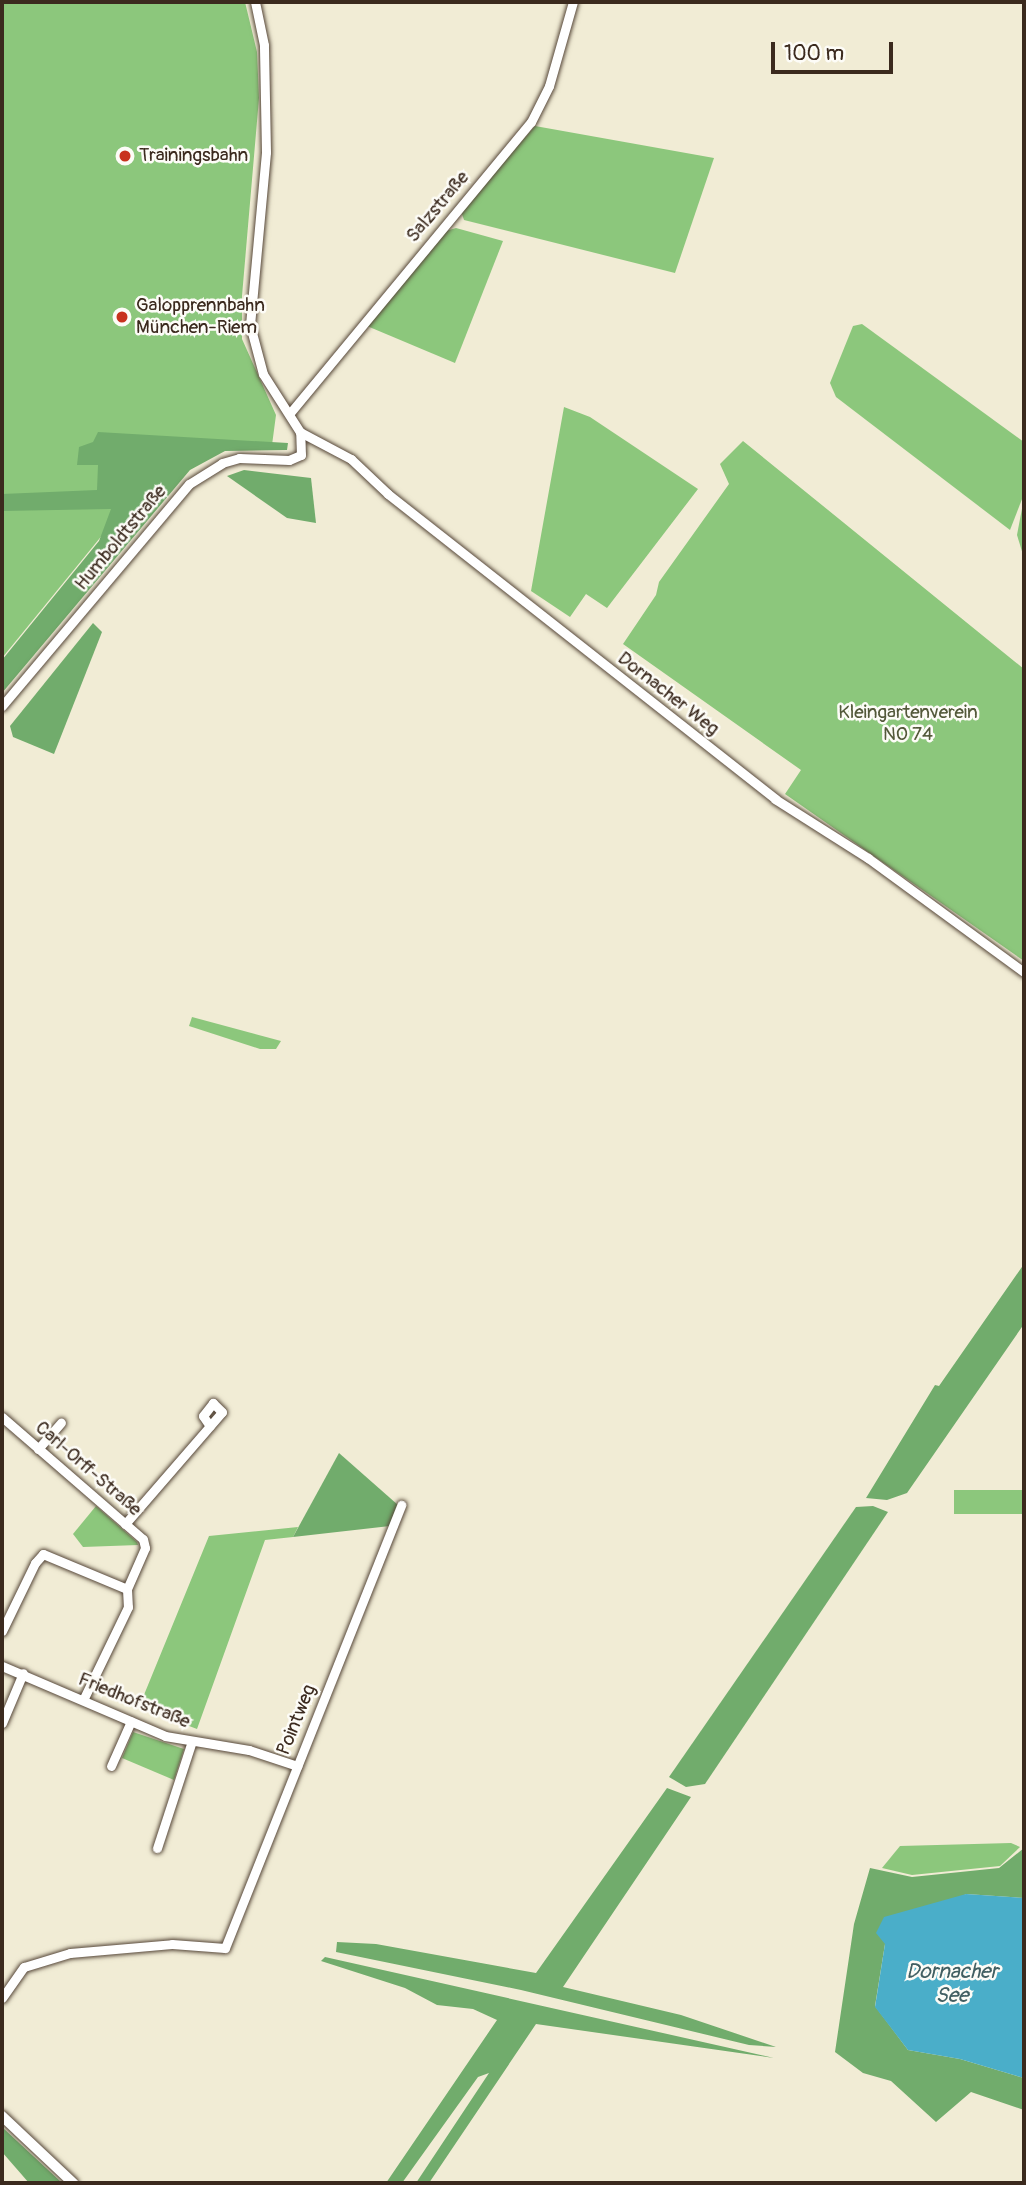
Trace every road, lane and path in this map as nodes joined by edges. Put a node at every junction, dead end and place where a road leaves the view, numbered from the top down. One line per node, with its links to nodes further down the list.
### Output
1 (255, 2): 3 (street)
2 (573, 2): 3 (street, Salzstraße)
3 (290, 413): 4 (street)
4 (300, 432): 5 (street, Humboldtstraße); 6 (street, Dornacher Weg)
5 (2, 706)
6 (1024, 972)
7 (2, 1417): 10 (street, Carl-Orff-Straße)
8 (61, 1423): 10 (street)
9 (210, 1426): 12 (street)
10 (38, 1449): 12 (street, Carl-Orff-Straße)
11 (401, 1505): 22 (street, Pointweg)
12 (125, 1524): 13 (street, Carl-Orff-Straße)
13 (127, 1589): 14 (street); 17 (street)
14 (2, 1631)
15 (2, 1666): 16 (street, Friedhofstraße)
16 (23, 1673): 17 (street, Friedhofstraße); 19 (street)
17 (83, 1700): 18 (street, Friedhofstraße)
18 (131, 1721): 20 (street, Friedhofstraße); 21 (street)
19 (2, 1723)
20 (191, 1744): 22 (street, Friedhofstraße); 23 (street)
21 (111, 1766)
22 (297, 1766): 24 (street, Pointweg)
23 (157, 1848)
24 (2, 1998)
25 (2, 2116): 26 (street)
26 (73, 2183)

